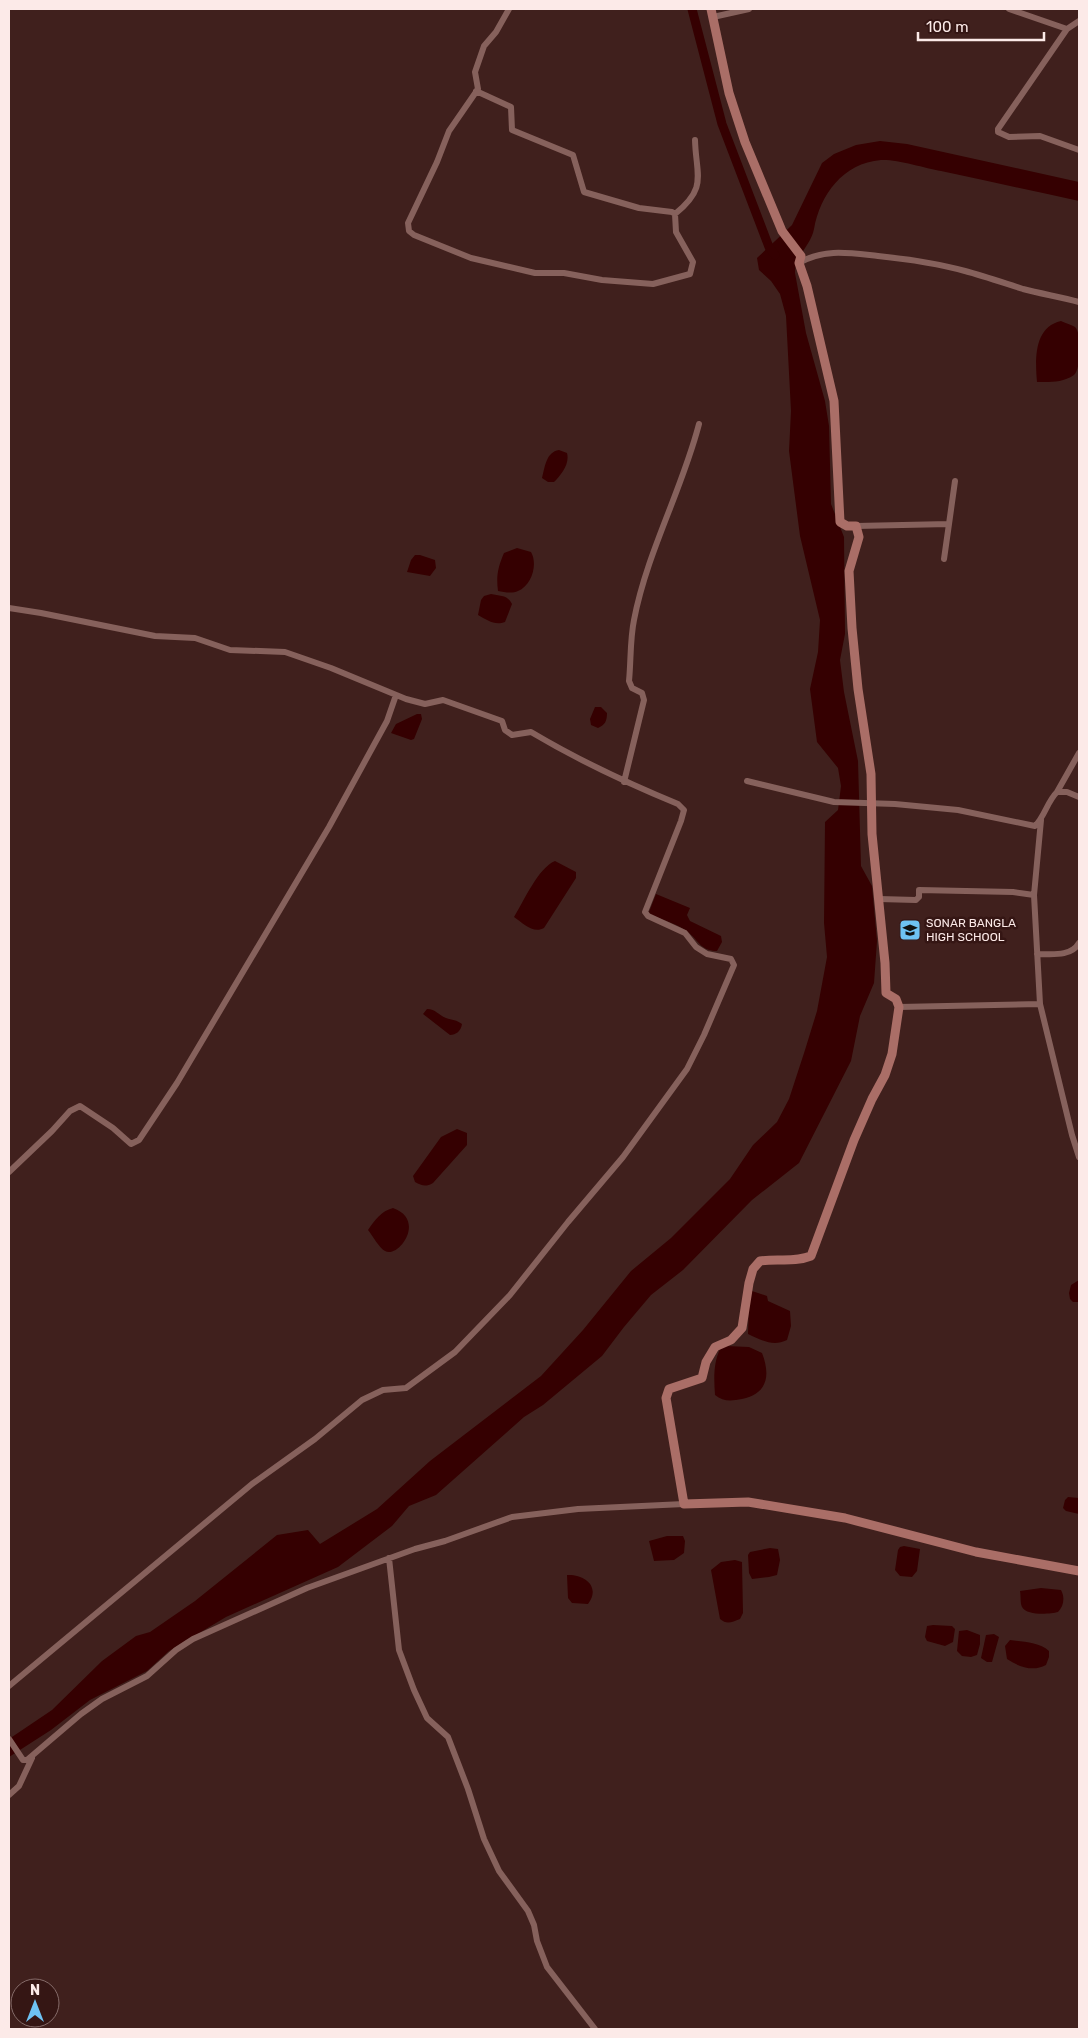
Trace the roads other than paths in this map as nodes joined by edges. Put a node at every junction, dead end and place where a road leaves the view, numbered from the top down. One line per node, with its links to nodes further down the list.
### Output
1 (509, 9): 7 (street)
2 (749, 9): 4 (street)
3 (1009, 9): 6 (street)
4 (712, 13): 11 (street)
5 (1079, 21): 6 (street)
6 (1067, 29): 9 (street)
7 (476, 91): 10 (street); 10 (street)
8 (695, 140): 10 (street)
9 (1079, 150)
10 (675, 214)
11 (800, 259): 12 (street); 16 (street)
12 (1079, 302)
13 (699, 424): 22 (street)
14 (955, 481): 15 (street)
15 (949, 524): 16 (street); 17 (street)
16 (856, 526): 25 (street)
17 (944, 559)
18 (9, 608): 19 (street)
19 (396, 694): 22 (street); 34 (street)
20 (1079, 753): 23 (street)
21 (747, 781): 25 (street)
22 (624, 782): 38 (street)
23 (1057, 792): 24 (street); 26 (street)
24 (1079, 797)
25 (868, 803): 26 (street); 28 (street)
26 (1041, 820): 27 (street)
27 (1034, 895): 28 (street); 30 (street)
28 (879, 900): 32 (street)
29 (1079, 943): 30 (street)
30 (1038, 954): 31 (street)
31 (1040, 1004): 32 (street); 33 (street)
32 (899, 1007): 35 (street)
33 (1079, 1157)
34 (9, 1172)
35 (684, 1504): 36 (street); 37 (street)
36 (389, 1558): 40 (street); 42 (street)
37 (1079, 1571)
38 (9, 1686)
39 (9, 1740): 40 (street)
40 (32, 1758): 41 (street)
41 (9, 1795)
42 (595, 2029)

